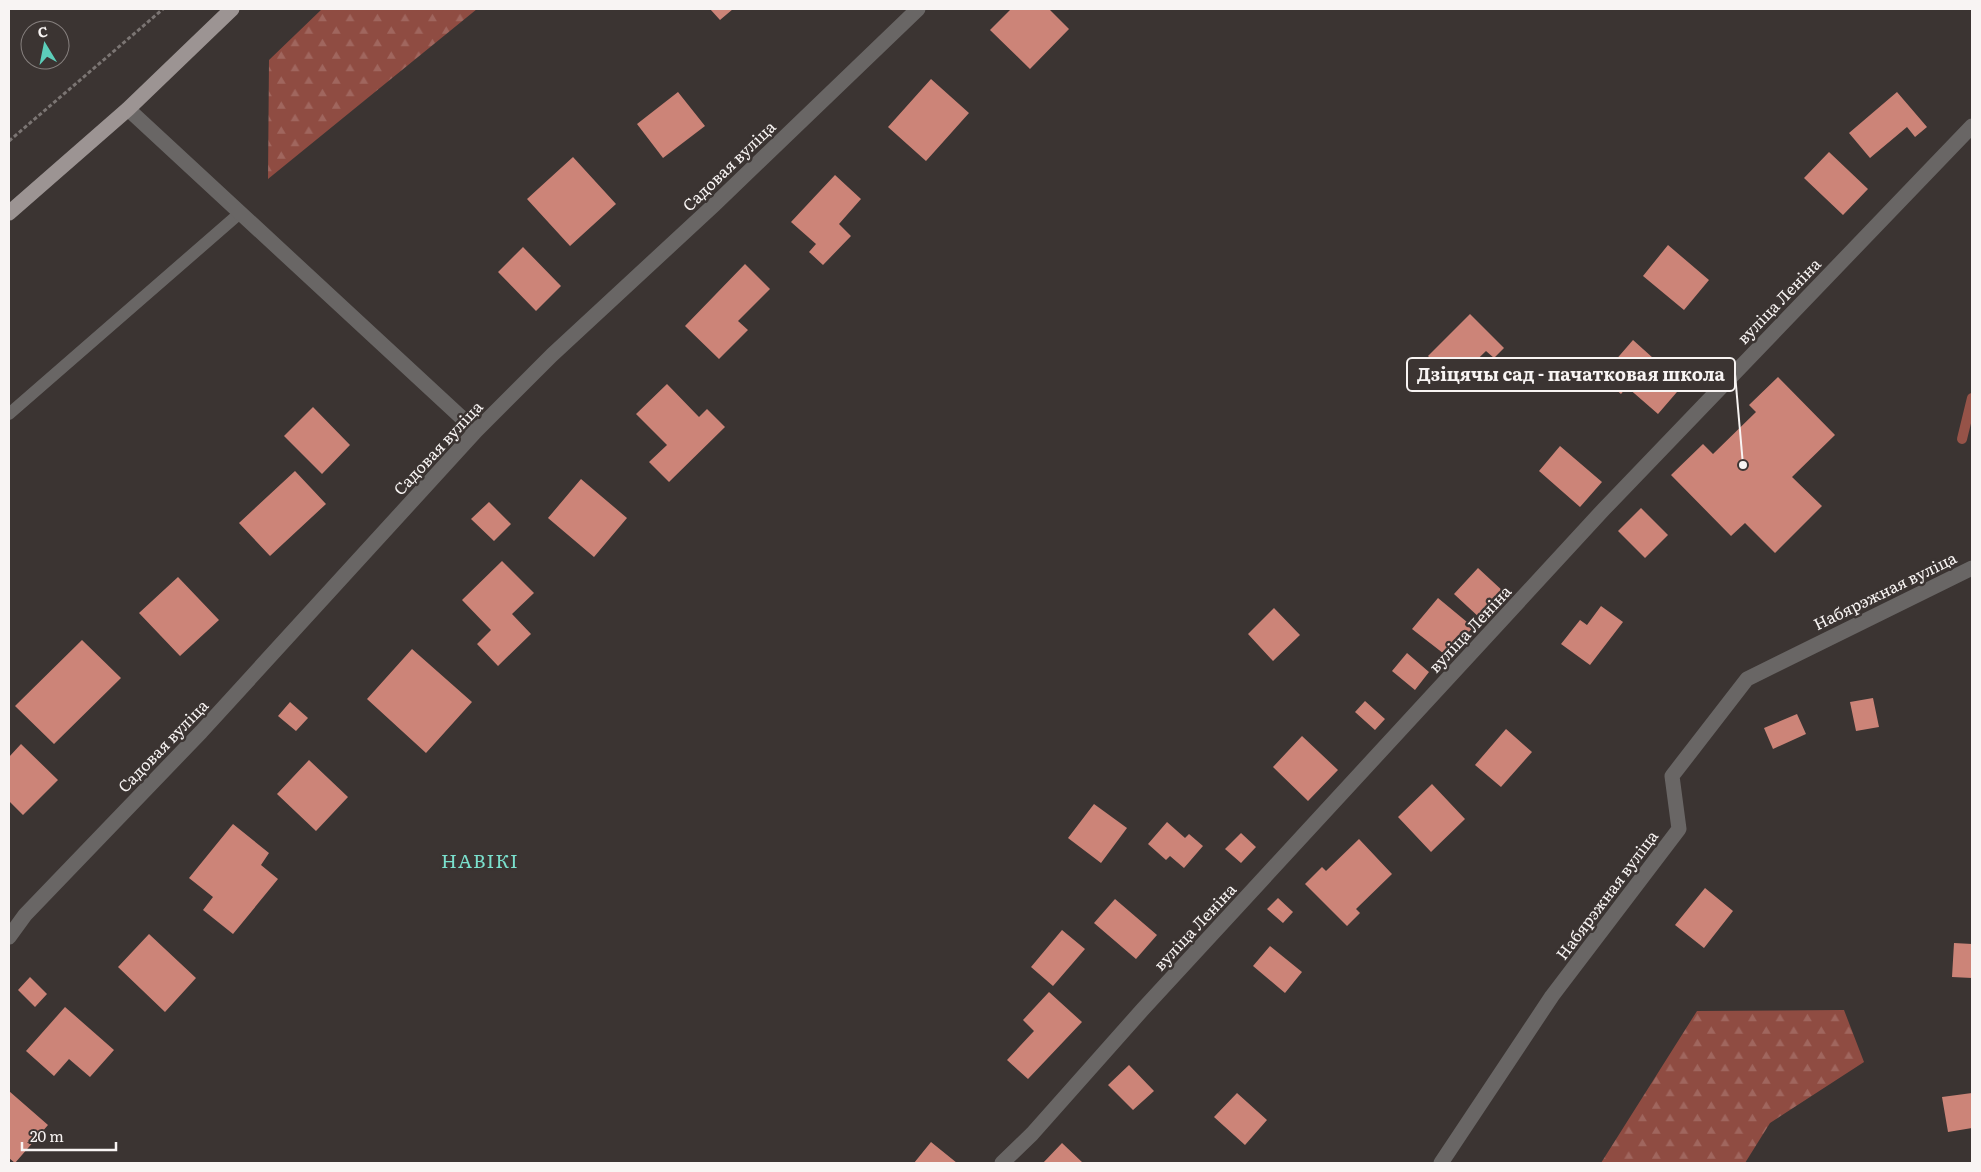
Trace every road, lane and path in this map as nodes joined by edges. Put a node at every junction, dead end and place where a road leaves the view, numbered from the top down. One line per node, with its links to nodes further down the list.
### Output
1 (163, 9): 6 (path)
2 (232, 9): 4 (main road)
3 (918, 9): 10 (street, Садовая вуліца)
4 (128, 109): 7 (main road); 8 (street)
5 (1972, 126): 13 (street, вуліца Леніна)
6 (9, 141)
7 (9, 213)
8 (240, 213): 9 (lane); 10 (street)
9 (9, 414)
10 (476, 431): 12 (street, Садовая вуліца)
11 (1972, 568): 14 (street, Набярэжная вуліца)
12 (9, 937)
13 (1002, 1163)
14 (1441, 1163)

